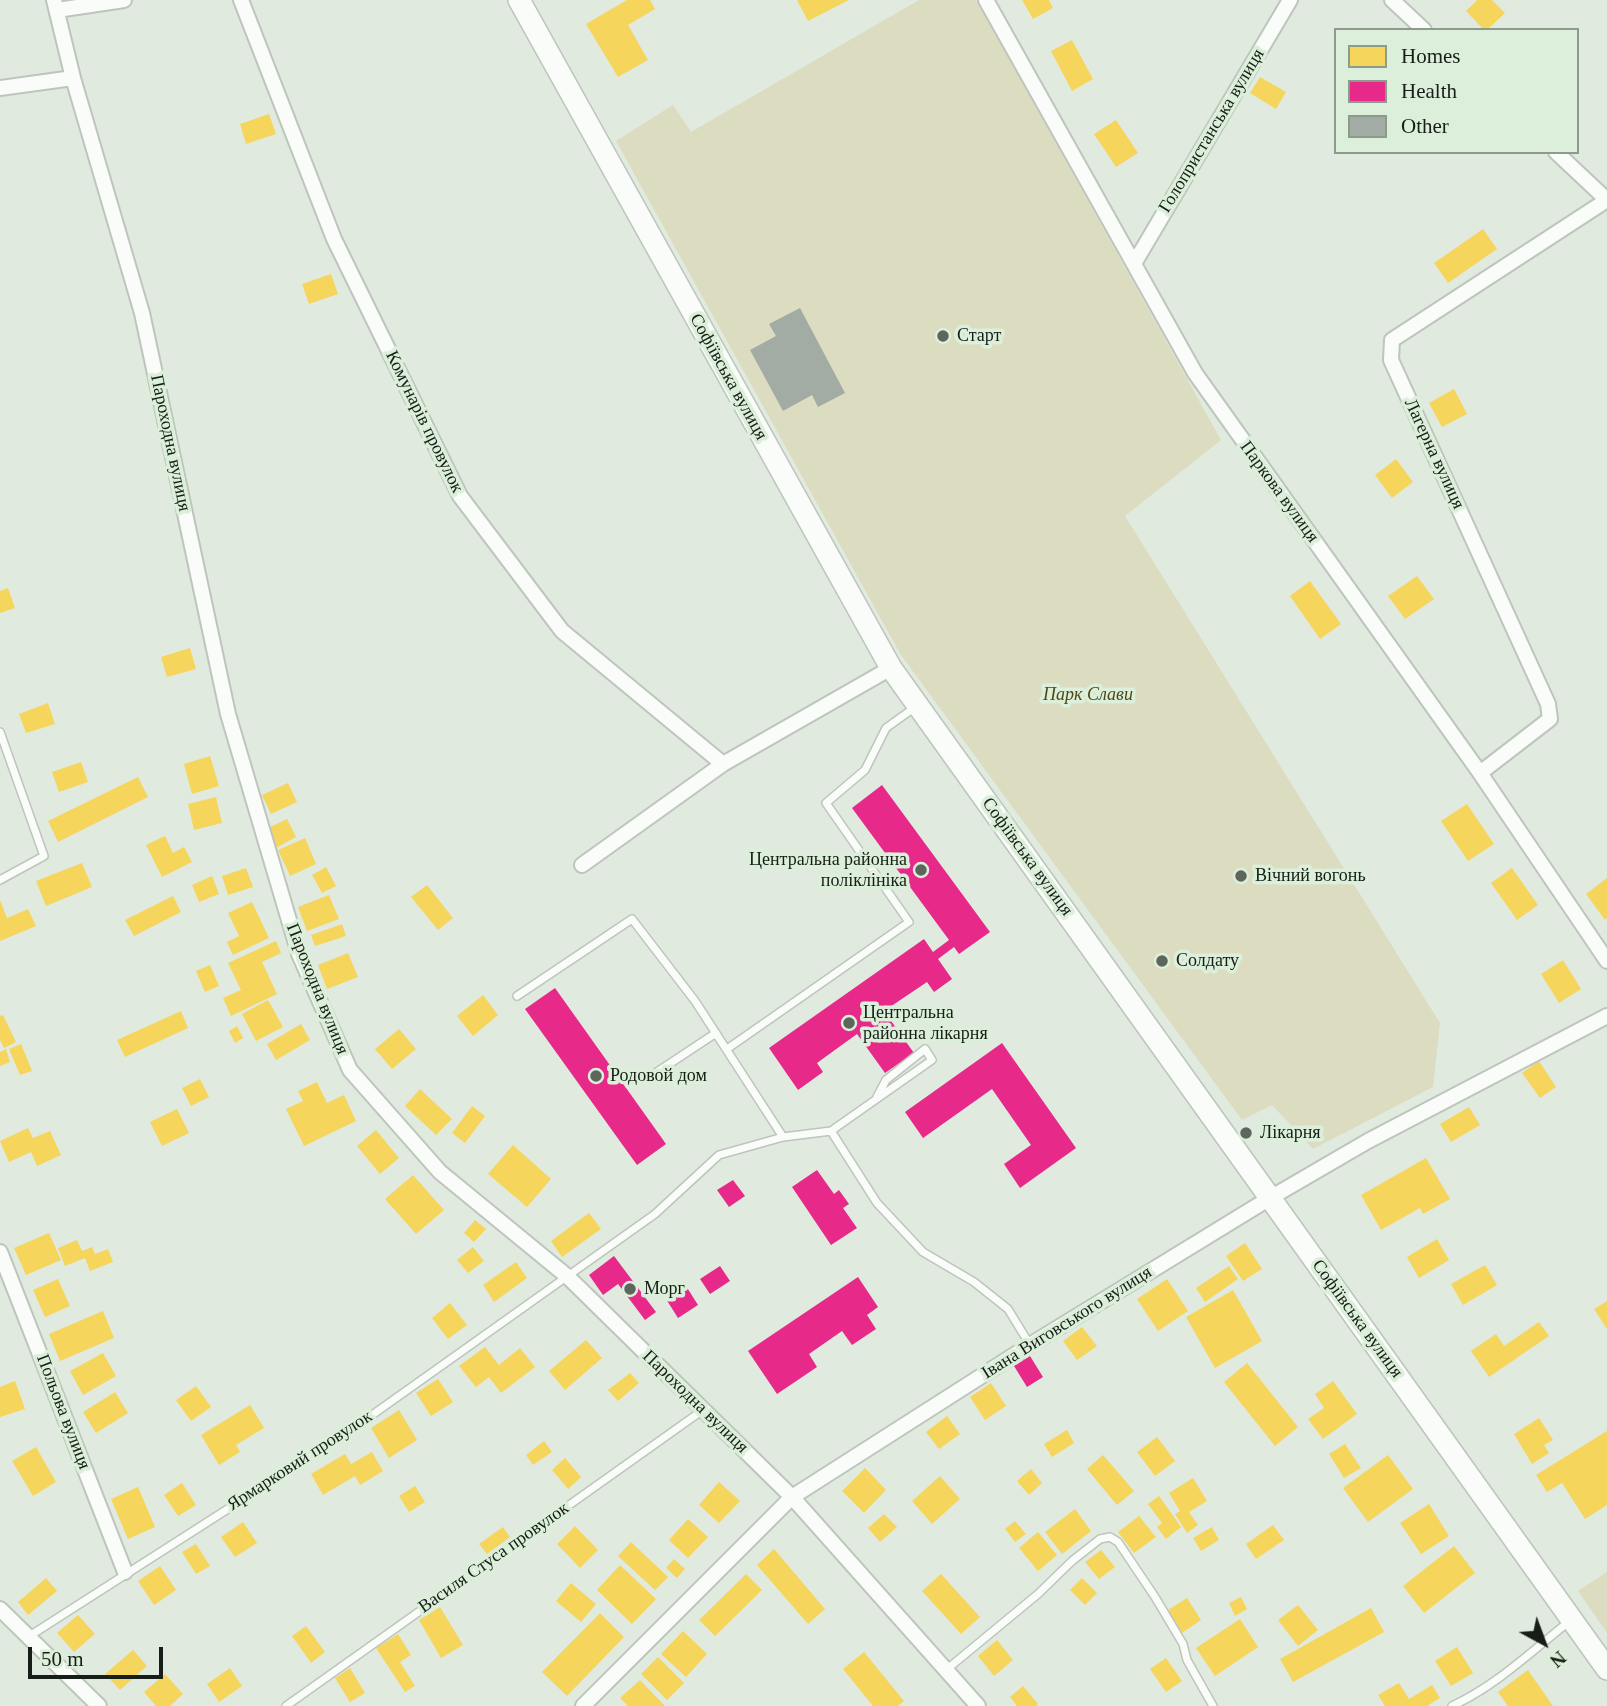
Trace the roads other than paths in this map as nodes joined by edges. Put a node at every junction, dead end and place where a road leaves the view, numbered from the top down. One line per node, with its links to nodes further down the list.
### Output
1 (124, 0): 7 (street)
2 (241, 0): 17 (street, Комунарів провулок)
3 (519, 0): 14 (street, Софіївська вулиця)
4 (986, 0): 13 (street, Паркова вулиця)
5 (1290, 0): 13 (street, Голопристанська вулиця)
6 (1392, 0): 8 (street)
7 (55, 5): 9 (street, Пароходна вулиця)
8 (1422, 28)
9 (73, 78): 10 (street); 32 (street, Пароходна вулиця)
10 (0, 88)
11 (1558, 154): 12 (street)
12 (1607, 200): 18 (street, Лагерна вулиця)
13 (1135, 262): 18 (street, Паркова вулиця)
14 (891, 668): 15 (street, Софіївська вулиця); 17 (street)
15 (918, 705): 25 (lane); 30 (street, Софіївська вулиця)
16 (0, 732): 20 (lane)
17 (723, 764): 19 (street)
18 (1480, 773): 21 (street, Паркова вулиця)
19 (582, 864)
20 (0, 880)
21 (1607, 961)
22 (517, 996): 24 (lane)
23 (1607, 1016): 30 (street, Івана Виговського вулиця)
24 (716, 1032): 25 (lane); 26 (lane)
25 (727, 1049): 29 (lane)
26 (648, 1078)
27 (877, 1097): 27 (lane); 28 (lane)
28 (831, 1131): 29 (lane, Ярмарковий провулок); 33 (lane)
29 (783, 1137): 32 (lane, Ярмарковий провулок)
30 (1270, 1198): 33 (street, Івана Виговського вулиця); 38 (street, Софіївська вулиця)
31 (0, 1252): 36 (street, Польова вулиця)
32 (568, 1277): 34 (street, Пароходна вулиця); 36 (lane, Ярмарковий провулок)
33 (1030, 1345): 35 (street, Івана Виговського вулиця)
34 (703, 1410): 35 (street, Пароходна вулиця); 43 (lane, Василя Стуса провулок)
35 (792, 1497): 40 (street, Пароходна вулиця); 44 (street, Івана Виговського вулиця)
36 (125, 1573): 39 (lane, Ярмарковий провулок)
37 (0, 1608): 39 (street)
38 (1572, 1620): 41 (street, Софіївська вулиця); 47 (lane)
39 (27, 1637): 42 (street)
40 (946, 1670): 45 (street, Пароходна вулиця); 46 (lane)
41 (1607, 1670)
42 (99, 1706)
43 (286, 1706)
44 (583, 1706)
45 (978, 1706)
46 (1213, 1706)
47 (1452, 1706)

